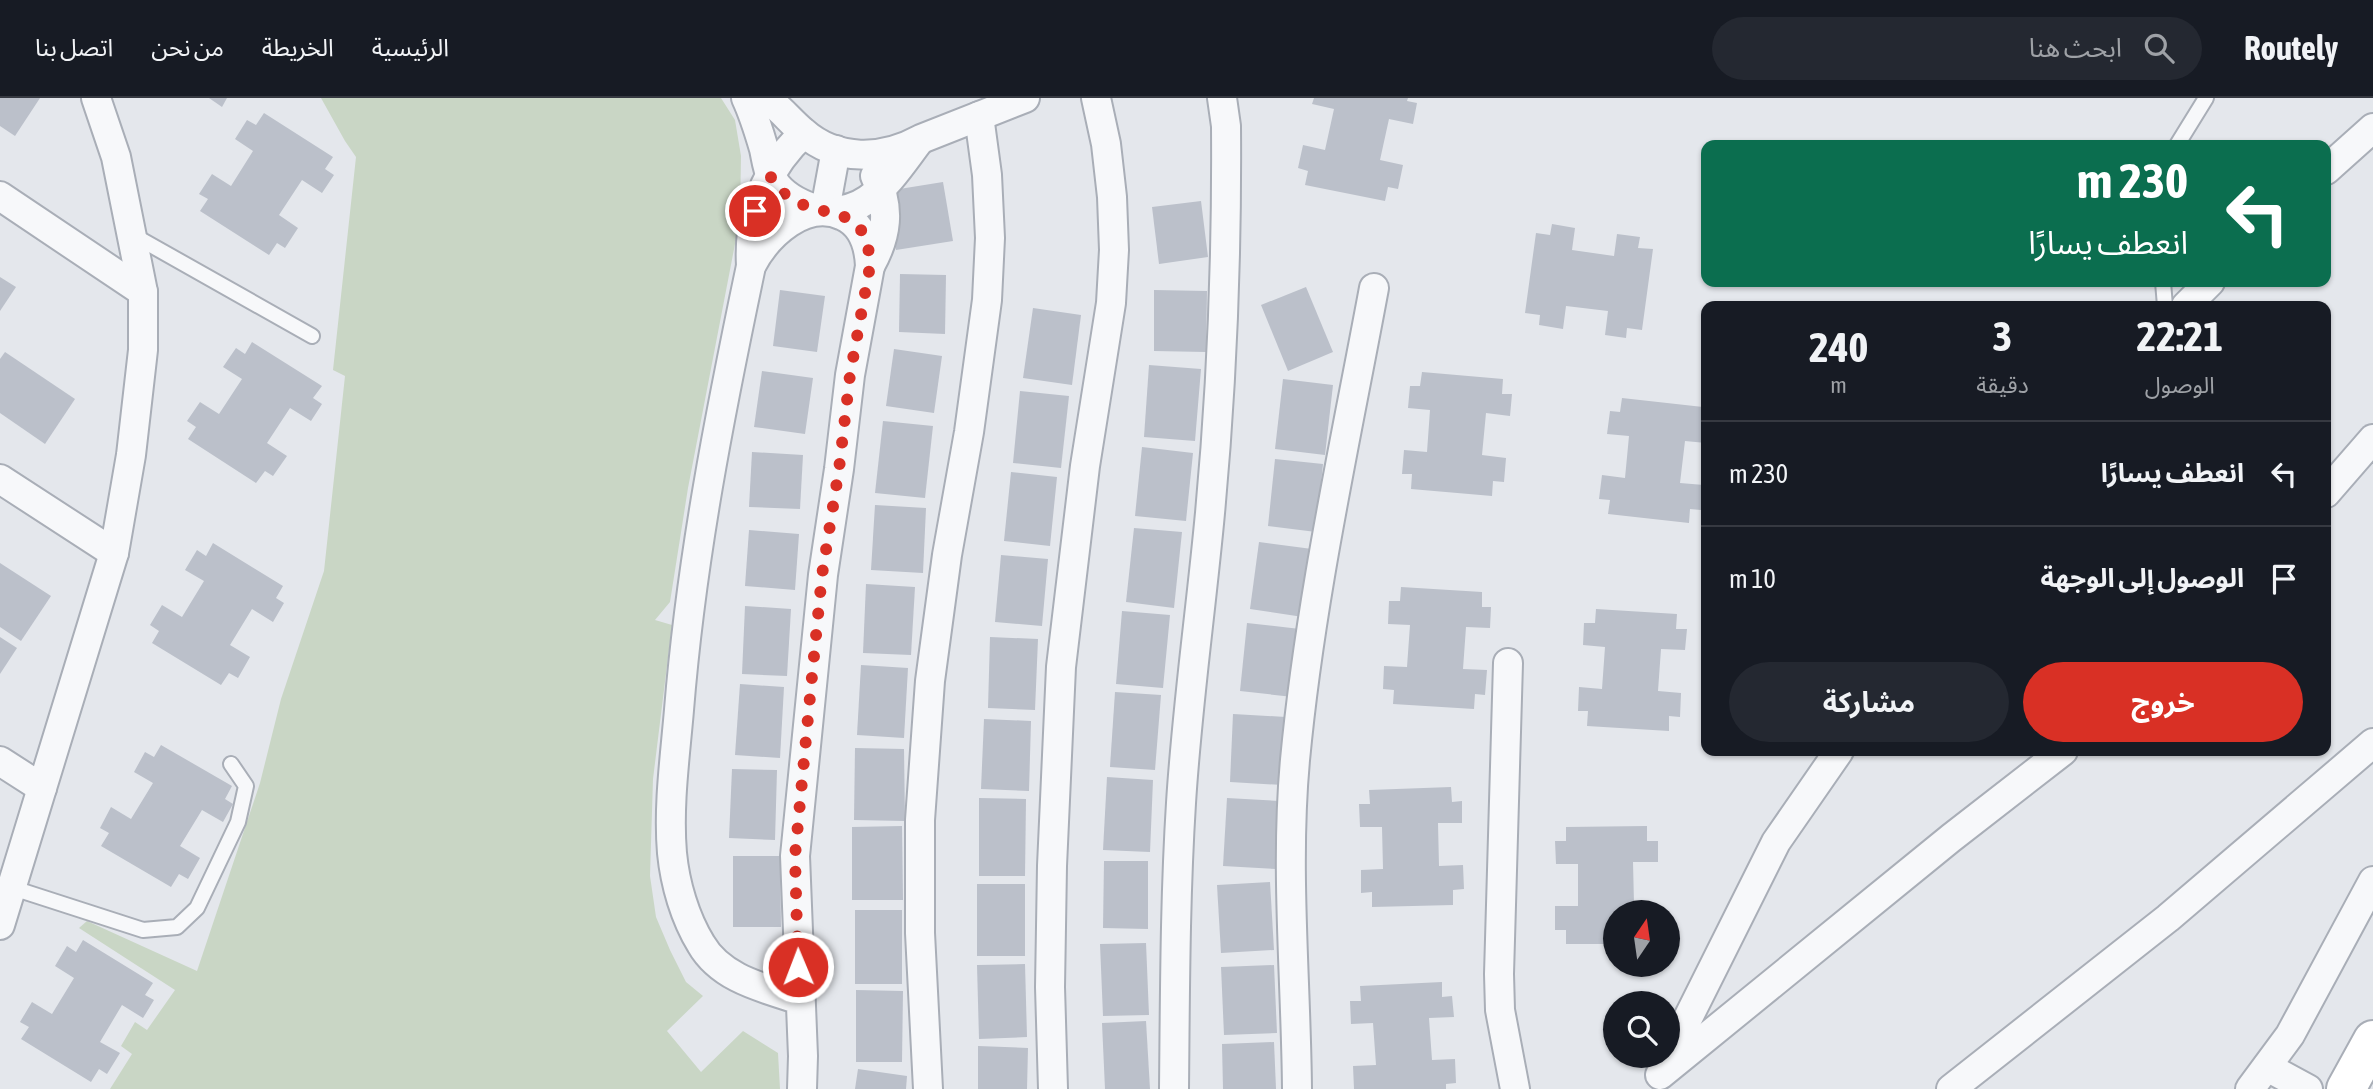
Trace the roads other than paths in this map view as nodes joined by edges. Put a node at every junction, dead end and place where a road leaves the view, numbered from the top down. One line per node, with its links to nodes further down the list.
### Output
1 (96, 98): 19 (street)
2 (746, 98): 15 (street)
3 (766, 98): 10 (street)
4 (1025, 98): 8 (street)
5 (1096, 98): 47 (street)
6 (1222, 98): 48 (street)
7 (2206, 98): 12 (lane)
8 (979, 116): 11 (street); 46 (street)
9 (2373, 128): 14 (street)
10 (804, 133): 13 (street); 15 (street)
11 (921, 139): 13 (street); 16 (street)
12 (2180, 140)
13 (848, 153): 16 (street); 18 (street)
14 (2331, 166)
15 (769, 174): 18 (street); 20 (street)
16 (881, 190): 18 (street); 21 (street)
17 (0, 196): 24 (street)
18 (825, 210): 20 (street); 21 (street)
19 (133, 235): 24 (street); 26 (lane)
20 (751, 266): 41 (street)
21 (870, 266): 41 (street)
22 (2205, 287): 25 (street)
23 (1374, 288): 49 (street)
24 (143, 292): 30 (street)
25 (2191, 301)
26 (312, 335)
27 (2373, 439): 29 (street)
28 (0, 479): 30 (street)
29 (2331, 487)
30 (114, 553): 37 (street)
31 (1508, 663): 50 (street)
32 (2373, 743): 51 (street)
33 (1836, 756): 44 (street)
34 (2057, 756): 44 (street)
35 (0, 761): 37 (street)
36 (232, 764): 39 (lane)
37 (42, 789): 39 (street)
38 (2373, 881): 43 (street)
39 (13, 888): 40 (street)
40 (0, 925)
41 (800, 1000): 45 (street)
42 (2373, 1040): 54 (main road)
43 (2267, 1067): 52 (street); 53 (street)
44 (1656, 1082)
45 (802, 1089)
46 (928, 1089)
47 (1052, 1089)
48 (1174, 1089)
49 (1297, 1089)
50 (1516, 1089)
51 (1951, 1089)
52 (2250, 1089)
53 (2308, 1089)
54 (2346, 1089)

